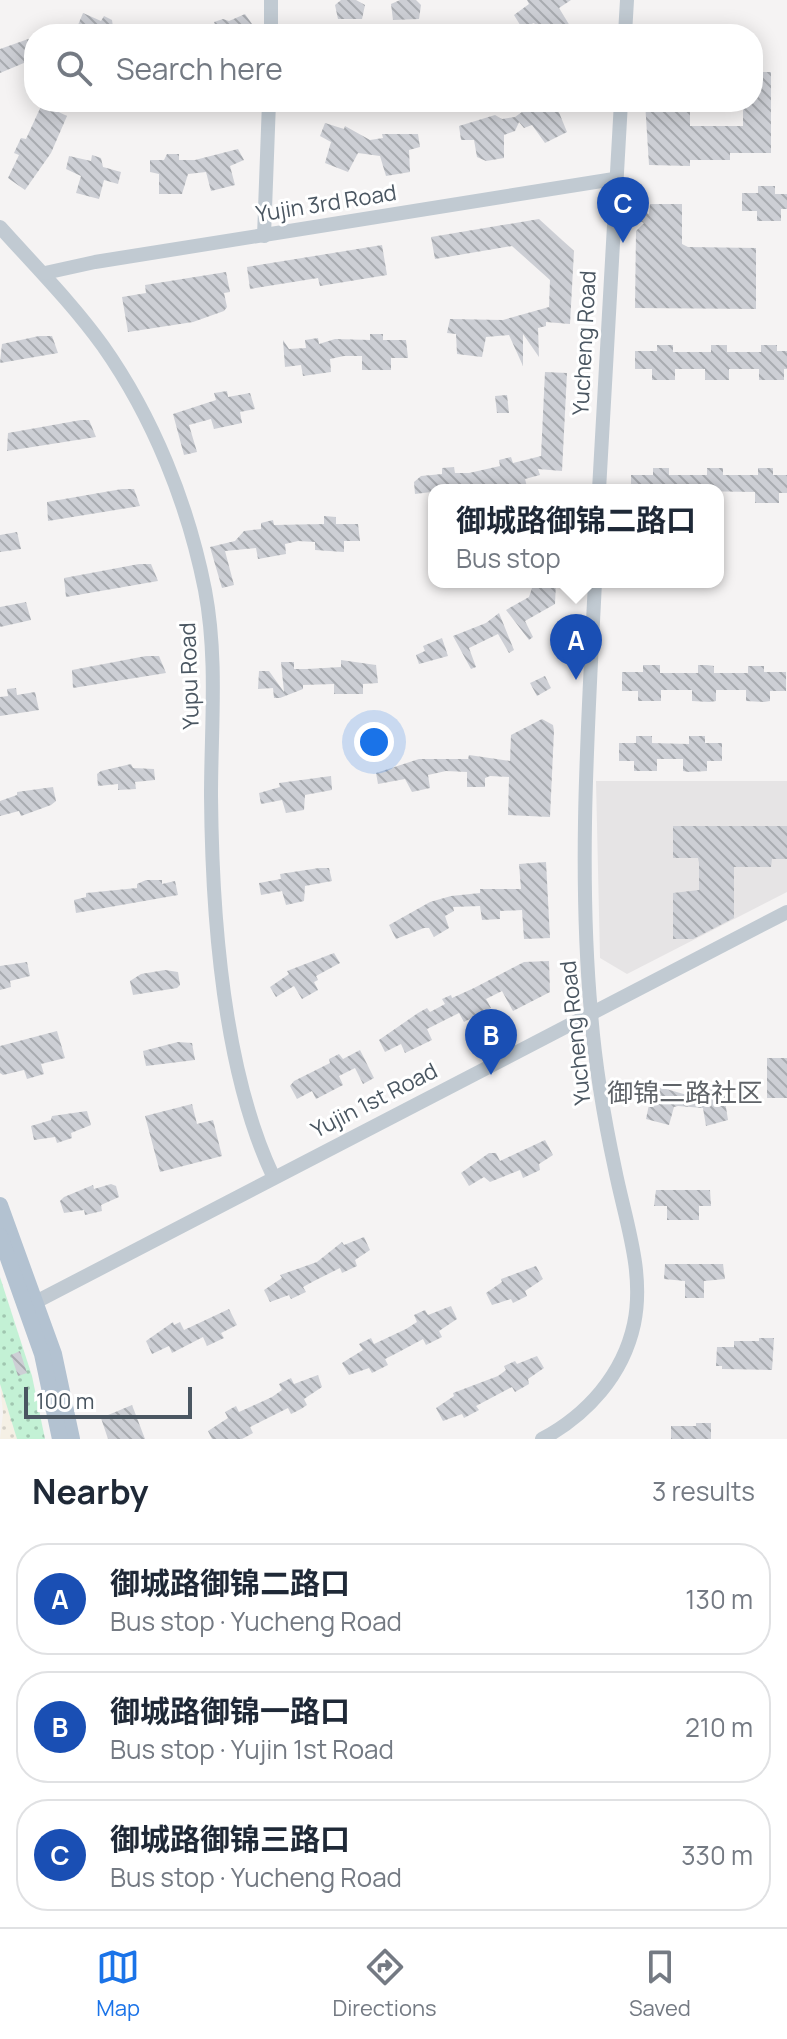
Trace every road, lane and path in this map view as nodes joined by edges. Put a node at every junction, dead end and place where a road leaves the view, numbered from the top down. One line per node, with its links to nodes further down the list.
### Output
1 (271, 0): 3 (street)
2 (627, 0): 4 (street)
3 (271, 24)
4 (626, 24)
5 (269, 112): 9 (street)
6 (620, 112): 7 (street, Yucheng Road)
7 (614, 179): 9 (street, Yujin 3rd Road); 11 (street, Yucheng Road)
8 (0, 227): 10 (street, Yupu Road)
9 (264, 236): 10 (street, Yujin 3rd Road)
10 (45, 273): 15 (street, Yupu Road)
11 (599, 484)
12 (595, 588): 14 (street, Yucheng Road)
13 (787, 912): 14 (street, Yujin 1st Road)
14 (591, 1013): 15 (street, Yujin 1st Road); 21 (street, Yucheng Road)
15 (273, 1176): 18 (street, Yujin 1st Road)
16 (0, 1205): 18 (main road)
17 (0, 1236): 18 (main road)
18 (30, 1305): 19 (main road); 20 (main road)
19 (60, 1439)
20 (72, 1439)
21 (542, 1439)

